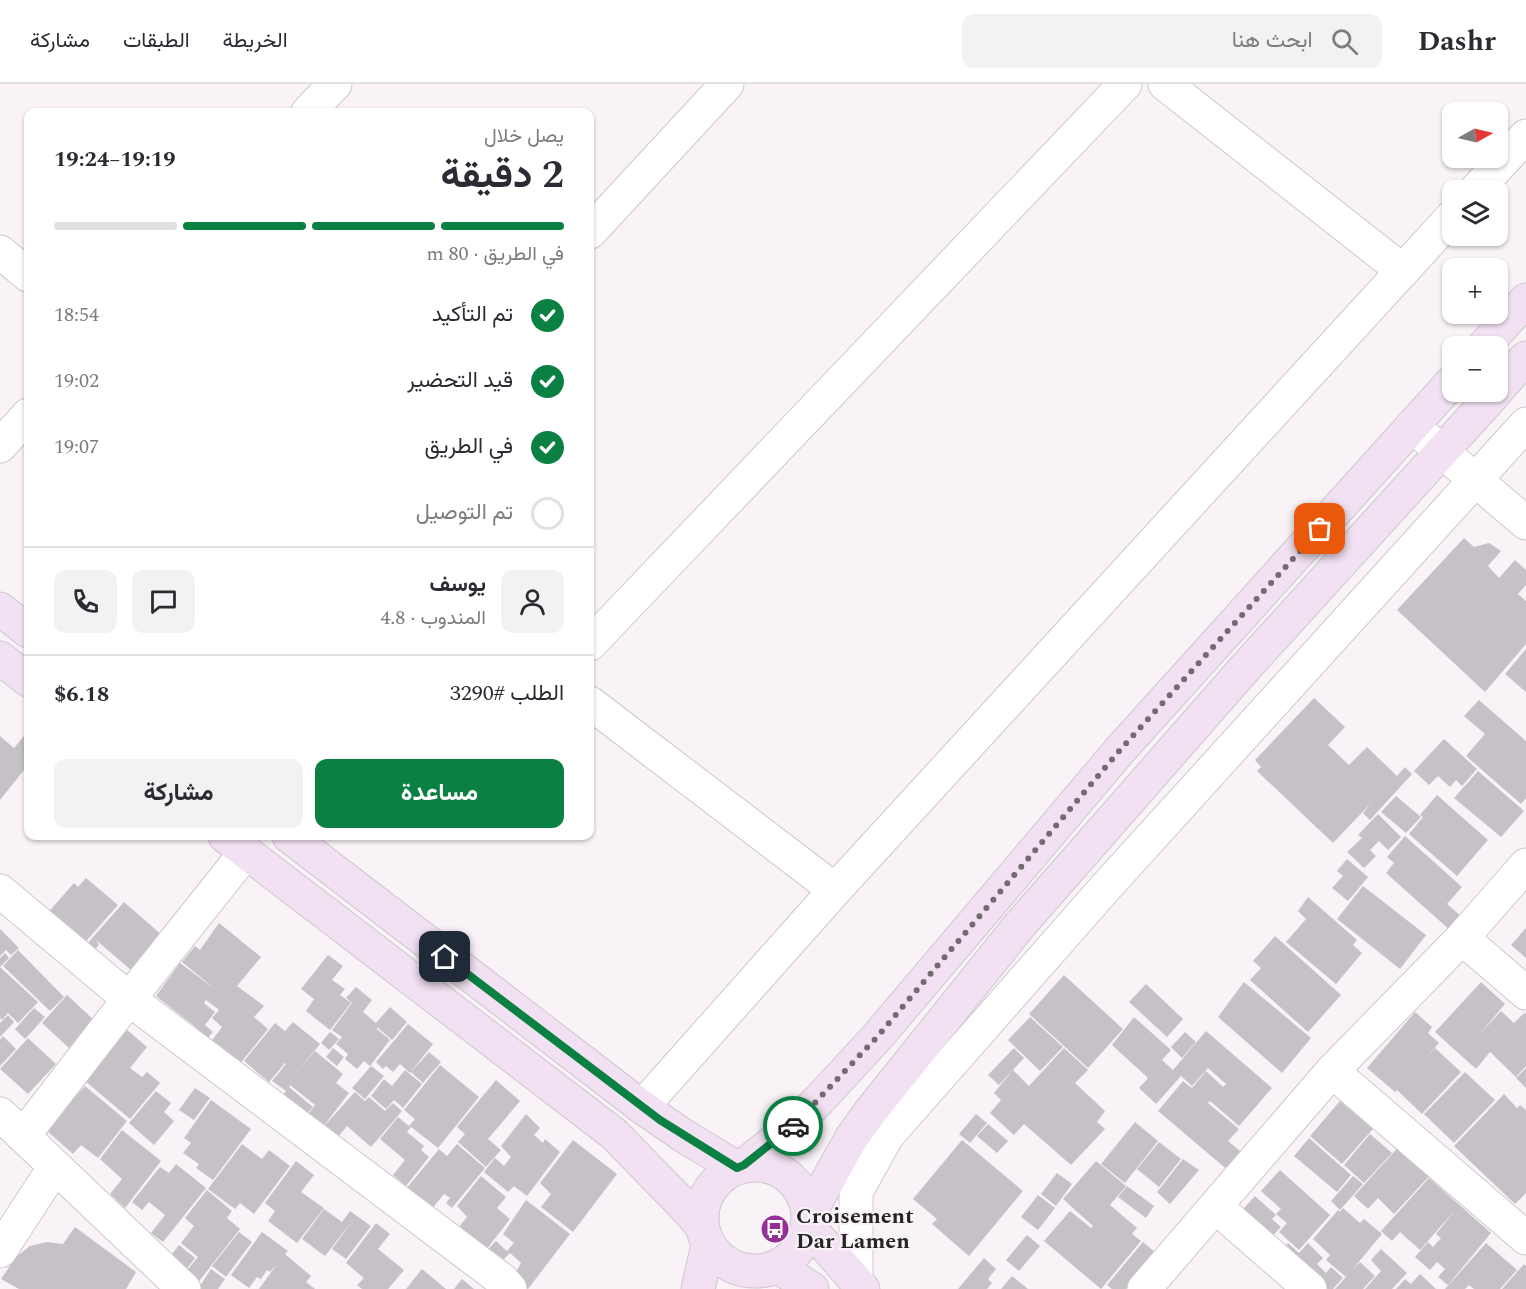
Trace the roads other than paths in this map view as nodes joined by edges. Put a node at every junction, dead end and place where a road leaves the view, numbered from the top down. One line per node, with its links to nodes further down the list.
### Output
1 (335, 84): 5 (street)
2 (728, 84): 8 (street)
3 (1125, 84): 28 (street)
4 (1165, 84): 11 (street)
5 (312, 108)
6 (1526, 136): 7 (street)
7 (1485, 180)
8 (594, 228)
9 (1442, 228): 11 (street)
10 (0, 252): 12 (street)
11 (1403, 271): 35 (street)
12 (24, 272)
13 (1526, 300): 14 (street)
14 (1493, 336)
15 (1526, 358): 16 (street)
16 (1508, 378)
17 (1442, 393): 21 (street)
18 (1487, 402): 23 (street)
19 (24, 419): 22 (street)
20 (1526, 424): 24 (street)
21 (1412, 426): 23 (street); 43 (street)
22 (0, 446)
23 (1442, 452): 24 (street); 46 (street)
24 (1475, 480): 25 (street); 51 (street)
25 (1526, 523)
26 (0, 609): 27 (street)
27 (24, 629)
28 (594, 640)
29 (0, 658): 30 (street)
30 (24, 677)
31 (594, 706): 35 (street)
32 (294, 840): 41 (street)
33 (235, 844): 39 (street); 47 (street)
34 (1526, 866): 37 (street)
35 (834, 890): 41 (street)
36 (0, 891): 39 (street)
37 (1462, 938): 38 (street); 40 (street)
38 (1526, 993)
39 (129, 999): 42 (street); 53 (street)
40 (1332, 1071): 45 (street); 48 (street)
41 (642, 1107): 43 (street)
42 (11, 1125): 44 (street)
43 (741, 1167): 46 (street); 47 (street)
44 (54, 1168): 49 (street); 52 (street)
45 (1216, 1207): 56 (street); 57 (street)
46 (808, 1221): 50 (street); 51 (street)
47 (705, 1236): 50 (street); 54 (street)
48 (1526, 1238)
49 (0, 1251)
50 (769, 1275): 55 (street)
51 (859, 1285)
52 (184, 1289)
53 (510, 1289)
54 (698, 1289)
55 (812, 1289)
56 (1144, 1289)
57 (1310, 1289)

